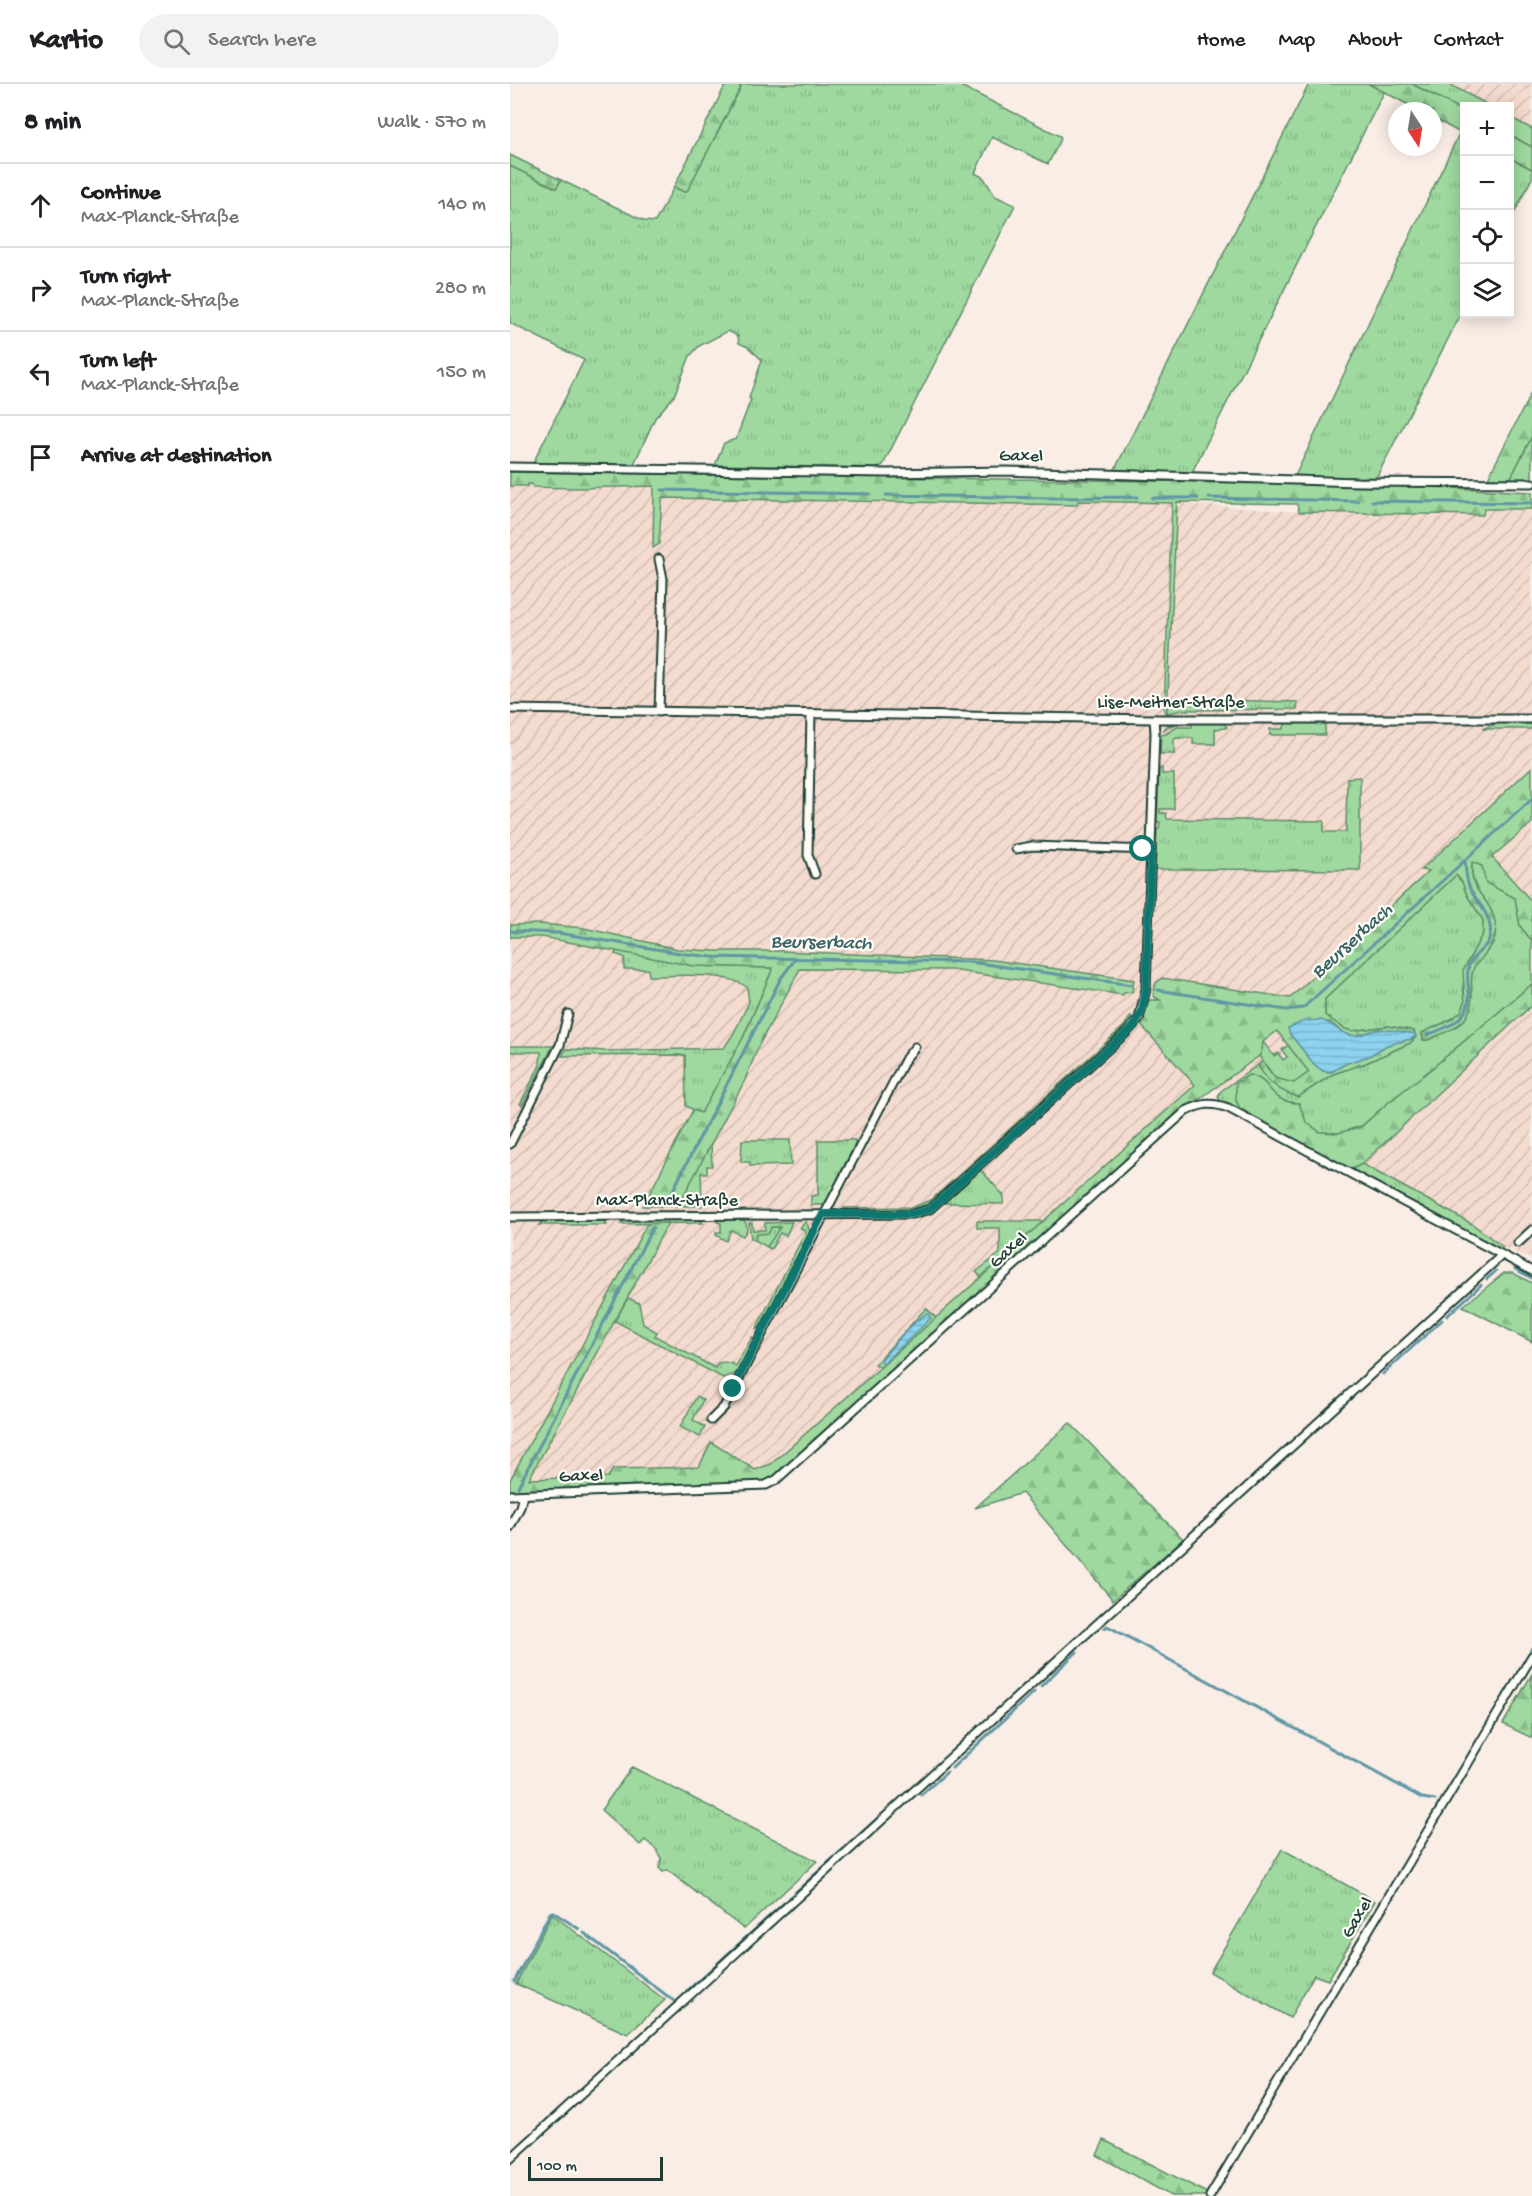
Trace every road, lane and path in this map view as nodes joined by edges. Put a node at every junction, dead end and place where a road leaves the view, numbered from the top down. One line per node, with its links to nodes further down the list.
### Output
1 (510, 467): 2 (street, Gaxel)
2 (1532, 483)
3 (659, 559): 5 (street)
4 (510, 709): 5 (street, Lise-Meitner-Straße)
5 (659, 712): 6 (street, Lise-Meitner-Straße)
6 (811, 714): 7 (street, Lise-Meitner-Straße); 11 (street)
7 (1154, 718): 8 (street, Lise-Meitner-Straße); 10 (street, Max-Planck-Straße)
8 (1532, 719)
9 (1016, 849): 10 (street)
10 (1151, 849): 15 (street, Max-Planck-Straße)
11 (815, 874)
12 (568, 1014): 14 (street)
13 (915, 1047): 15 (street)
14 (510, 1144)
15 (823, 1214): 16 (street, Max-Planck-Straße); 21 (street)
16 (510, 1217)
17 (1532, 1230): 18 (street)
18 (1518, 1243)
19 (1502, 1255): 20 (street, Gaxel); 23 (street, Gaxel); 26 (street)
20 (1532, 1271)
21 (711, 1420)
22 (510, 1495): 23 (street, Gaxel)
23 (523, 1495): 24 (street)
24 (510, 1527)
25 (1532, 1656): 27 (street, Gaxel)
26 (510, 2159)
27 (1210, 2196)

